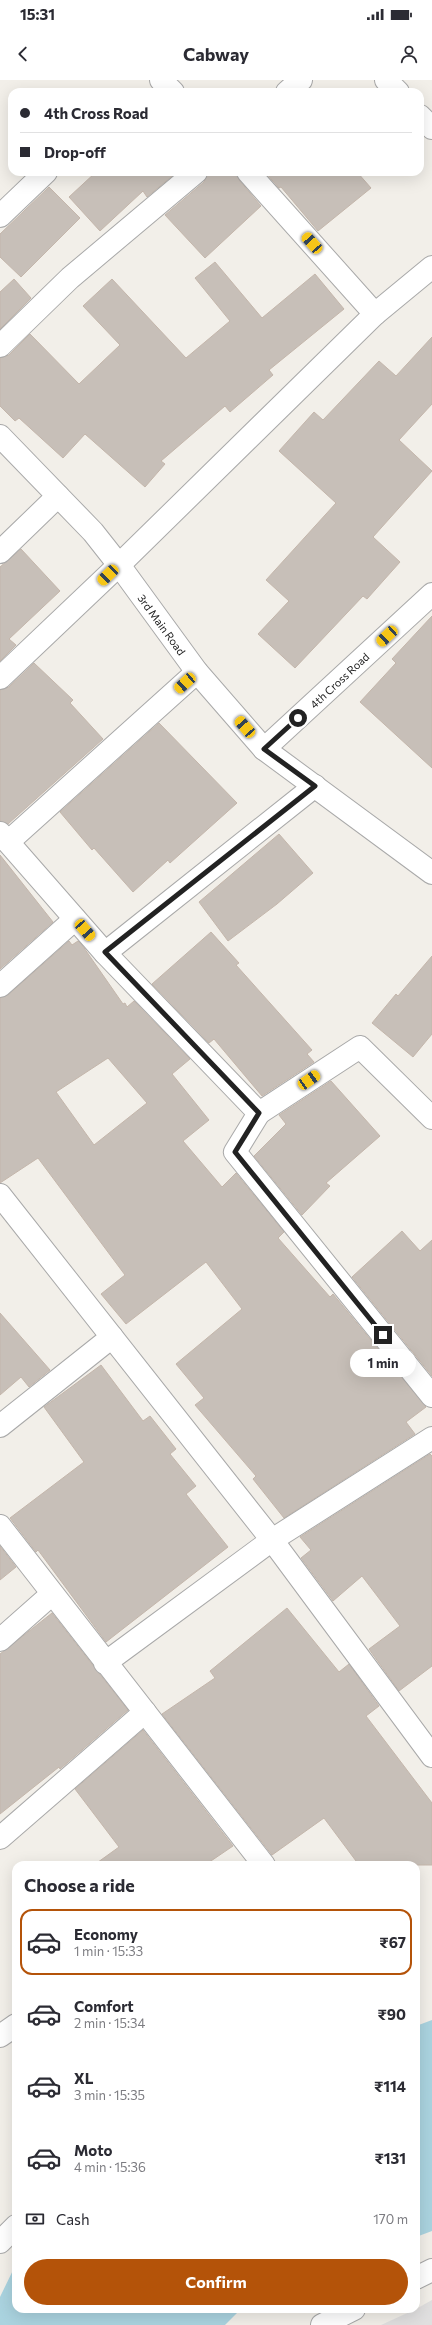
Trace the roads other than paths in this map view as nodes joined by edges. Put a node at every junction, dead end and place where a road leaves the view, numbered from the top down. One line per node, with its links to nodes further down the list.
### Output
1 (161, 80): 4 (street)
2 (301, 80): 5 (street)
3 (386, 80): 6 (street)
4 (169, 88)
5 (292, 88)
6 (394, 88)
7 (424, 120): 8 (street)
8 (432, 128)
9 (42, 176): 12 (street)
10 (191, 176): 15 (street)
11 (252, 176): 14 (street)
12 (0, 216)
13 (432, 267): 14 (street)
14 (375, 314): 19 (street)
15 (0, 346)
16 (0, 436): 17 (street, 3rd Main Road)
17 (58, 496): 18 (street); 19 (street, 3rd Main Road)
18 (0, 552)
19 (119, 565): 21 (street, 3rd Main Road); 22 (street)
20 (432, 594): 23 (street, 4th Cross Road)
21 (197, 672): 23 (street, 3rd Main Road); 25 (street)
22 (0, 678)
23 (264, 749): 24 (street, 3rd Main Road)
24 (315, 786): 26 (street, 3rd Main Road); 28 (street)
25 (4, 837): 27 (street)
26 (428, 863)
27 (75, 919): 28 (street); 29 (street)
28 (105, 952): 30 (street)
29 (0, 986)
30 (259, 1113): 31 (street); 34 (street)
31 (432, 1118)
32 (0, 1196): 33 (street)
33 (112, 1337): 35 (street); 38 (street)
34 (432, 1396)
35 (1, 1422)
36 (432, 1438): 38 (street)
37 (0, 1526): 39 (street)
38 (272, 1540): 41 (street); 43 (street)
39 (52, 1594): 40 (street); 41 (street)
40 (0, 1640)
41 (105, 1663): 42 (street)
42 (145, 1712): 44 (street); 45 (street)
43 (432, 1756)
44 (0, 1838)
45 (253, 1861)
46 (12, 2028): 47 (street)
47 (0, 2036)
48 (12, 2230): 49 (street)
49 (0, 2242)
50 (432, 2270): 51 (street)
51 (420, 2276)
52 (346, 2313): 53 (street)
53 (322, 2325)

